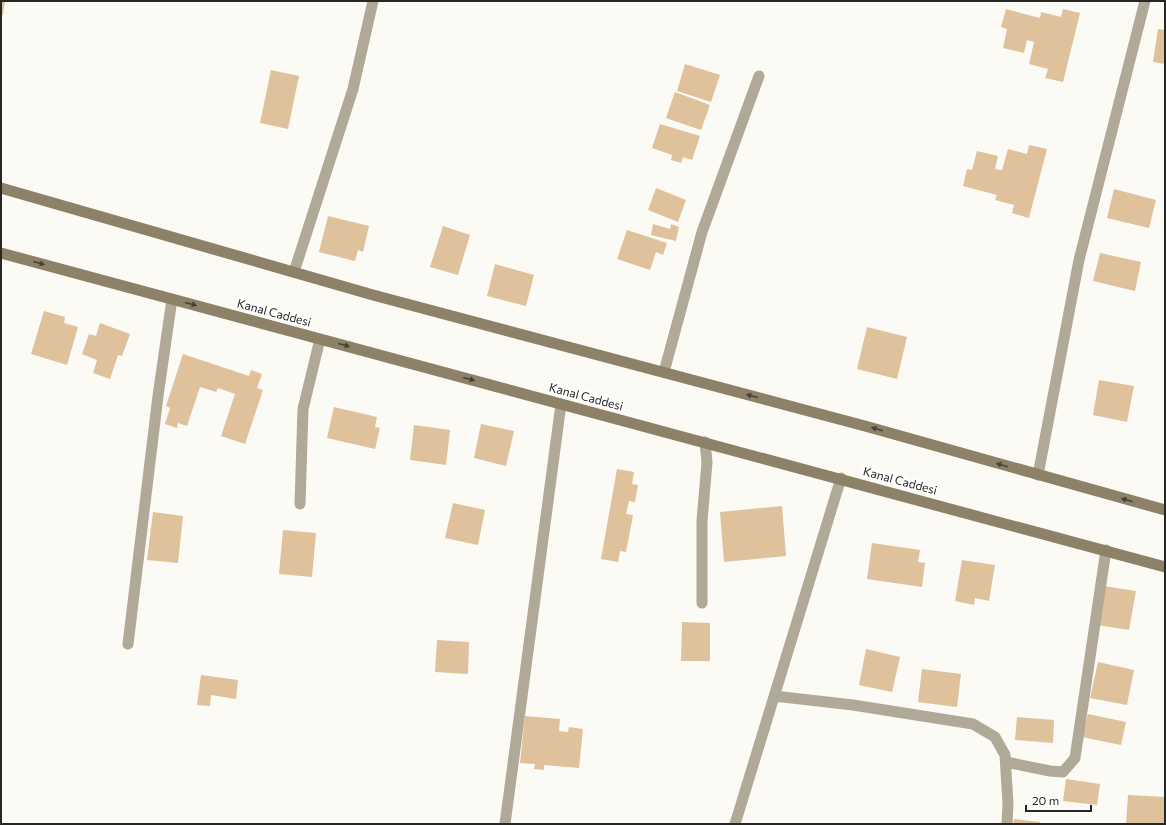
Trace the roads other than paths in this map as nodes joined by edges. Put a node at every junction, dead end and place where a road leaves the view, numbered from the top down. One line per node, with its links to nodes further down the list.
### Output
1 (373, 1): 6 (street)
2 (1145, 1): 12 (street)
3 (759, 76): 9 (street)
4 (1, 188): 6 (main road)
5 (1, 253): 7 (main road, Kanal Caddesi, one-way to 7)
6 (294, 272): 9 (main road)
7 (172, 299): 8 (main road, Kanal Caddesi, one-way to 8); 19 (street)
8 (320, 339): 10 (main road, Kanal Caddesi, one-way to 10); 14 (street)
9 (664, 372): 12 (main road, one-way to 9)
10 (562, 404): 11 (main road, Kanal Caddesi); 22 (street)
11 (705, 442): 13 (main road, Kanal Caddesi); 18 (street)
12 (1038, 475): 15 (main road, one-way to 12)
13 (841, 478): 16 (main road, Kanal Caddesi); 20 (street)
14 (300, 504)
15 (1165, 510)
16 (1106, 550): 17 (main road, Kanal Caddesi); 21 (street)
17 (1165, 567)
18 (702, 603)
19 (128, 644)
20 (774, 696): 21 (street); 23 (street)
21 (1006, 762): 24 (street)
22 (505, 824)
23 (735, 824)
24 (1007, 824)

